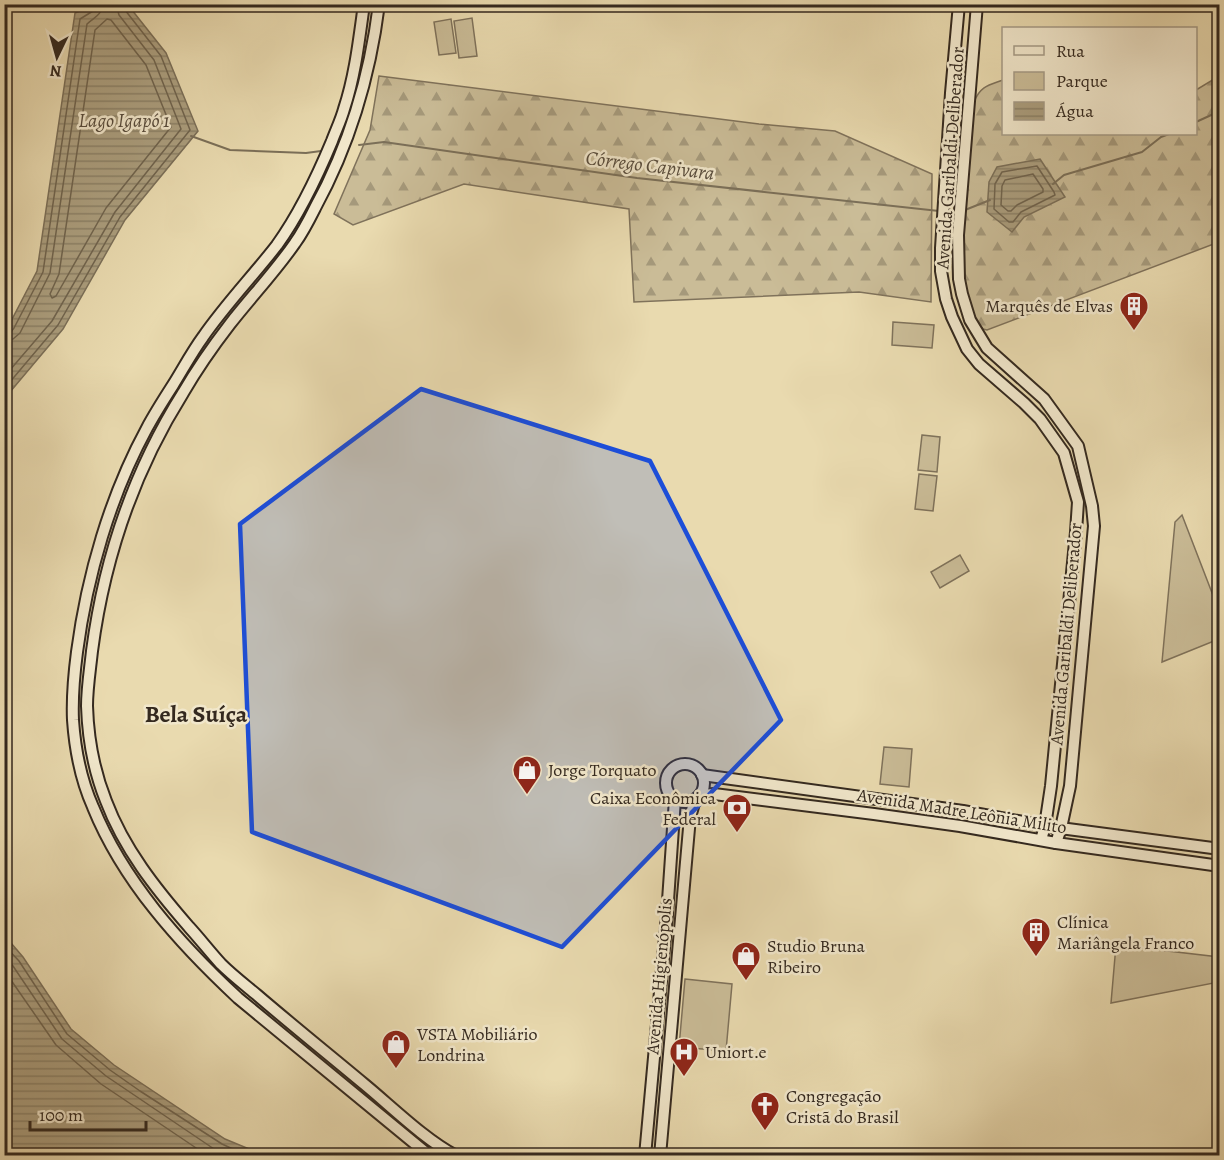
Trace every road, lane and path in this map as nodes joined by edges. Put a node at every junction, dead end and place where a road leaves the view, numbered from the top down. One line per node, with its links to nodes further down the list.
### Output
1 (364, 4): 7 (street)
2 (379, 4): 8 (street)
3 (959, 4): 6 (street, Avenida Garibaldi Deliberador)
4 (977, 4): 5 (street, Avenida Garibaldi Deliberador)
5 (967, 312): 6 (street); 17 (street, Avenida Garibaldi Deliberador)
6 (952, 317): 16 (street, Avenida Garibaldi Deliberador)
7 (147, 427): 8 (street); 9 (street)
8 (159, 435): 10 (street)
9 (108, 521): 10 (street); 11 (street)
10 (121, 525): 12 (street)
11 (101, 541): 12 (street); 14 (street)
12 (114, 545): 13 (street)
13 (92, 756): 14 (street); 26 (street)
14 (78, 758): 27 (street)
15 (702, 775): 18 (street); 19 (street); 20 (street, Avenida Madre Leônia Milito)
16 (1051, 786): 17 (street); 20 (street, Avenida Garibaldi Deliberador)
17 (1070, 786): 21 (street, Avenida Garibaldi Deliberador)
18 (697, 797): 19 (street); 22 (street, Avenida Madre Leônia Milito); 33 (street, Avenida Higienópolis)
19 (675, 799): 32 (street, Avenida Higienópolis)
20 (1045, 826): 21 (street, Avenida Madre Leônia Milito); 22 (street, Avenida Garibaldi Deliberador)
21 (1061, 828): 23 (street, Avenida Garibaldi Deliberador); 24 (street, Avenida Madre Leônia Milito)
22 (1041, 840): 23 (street, Avenida Madre Leônia Milito)
23 (1056, 843): 25 (street, Avenida Madre Leônia Milito)
24 (1220, 849)
25 (1220, 866)
26 (184, 921): 27 (street); 28 (street)
27 (172, 930): 29 (street)
28 (329, 1055): 29 (street); 31 (street)
29 (320, 1066): 30 (street)
30 (430, 1155)
31 (456, 1155)
32 (645, 1155)
33 (660, 1155)

